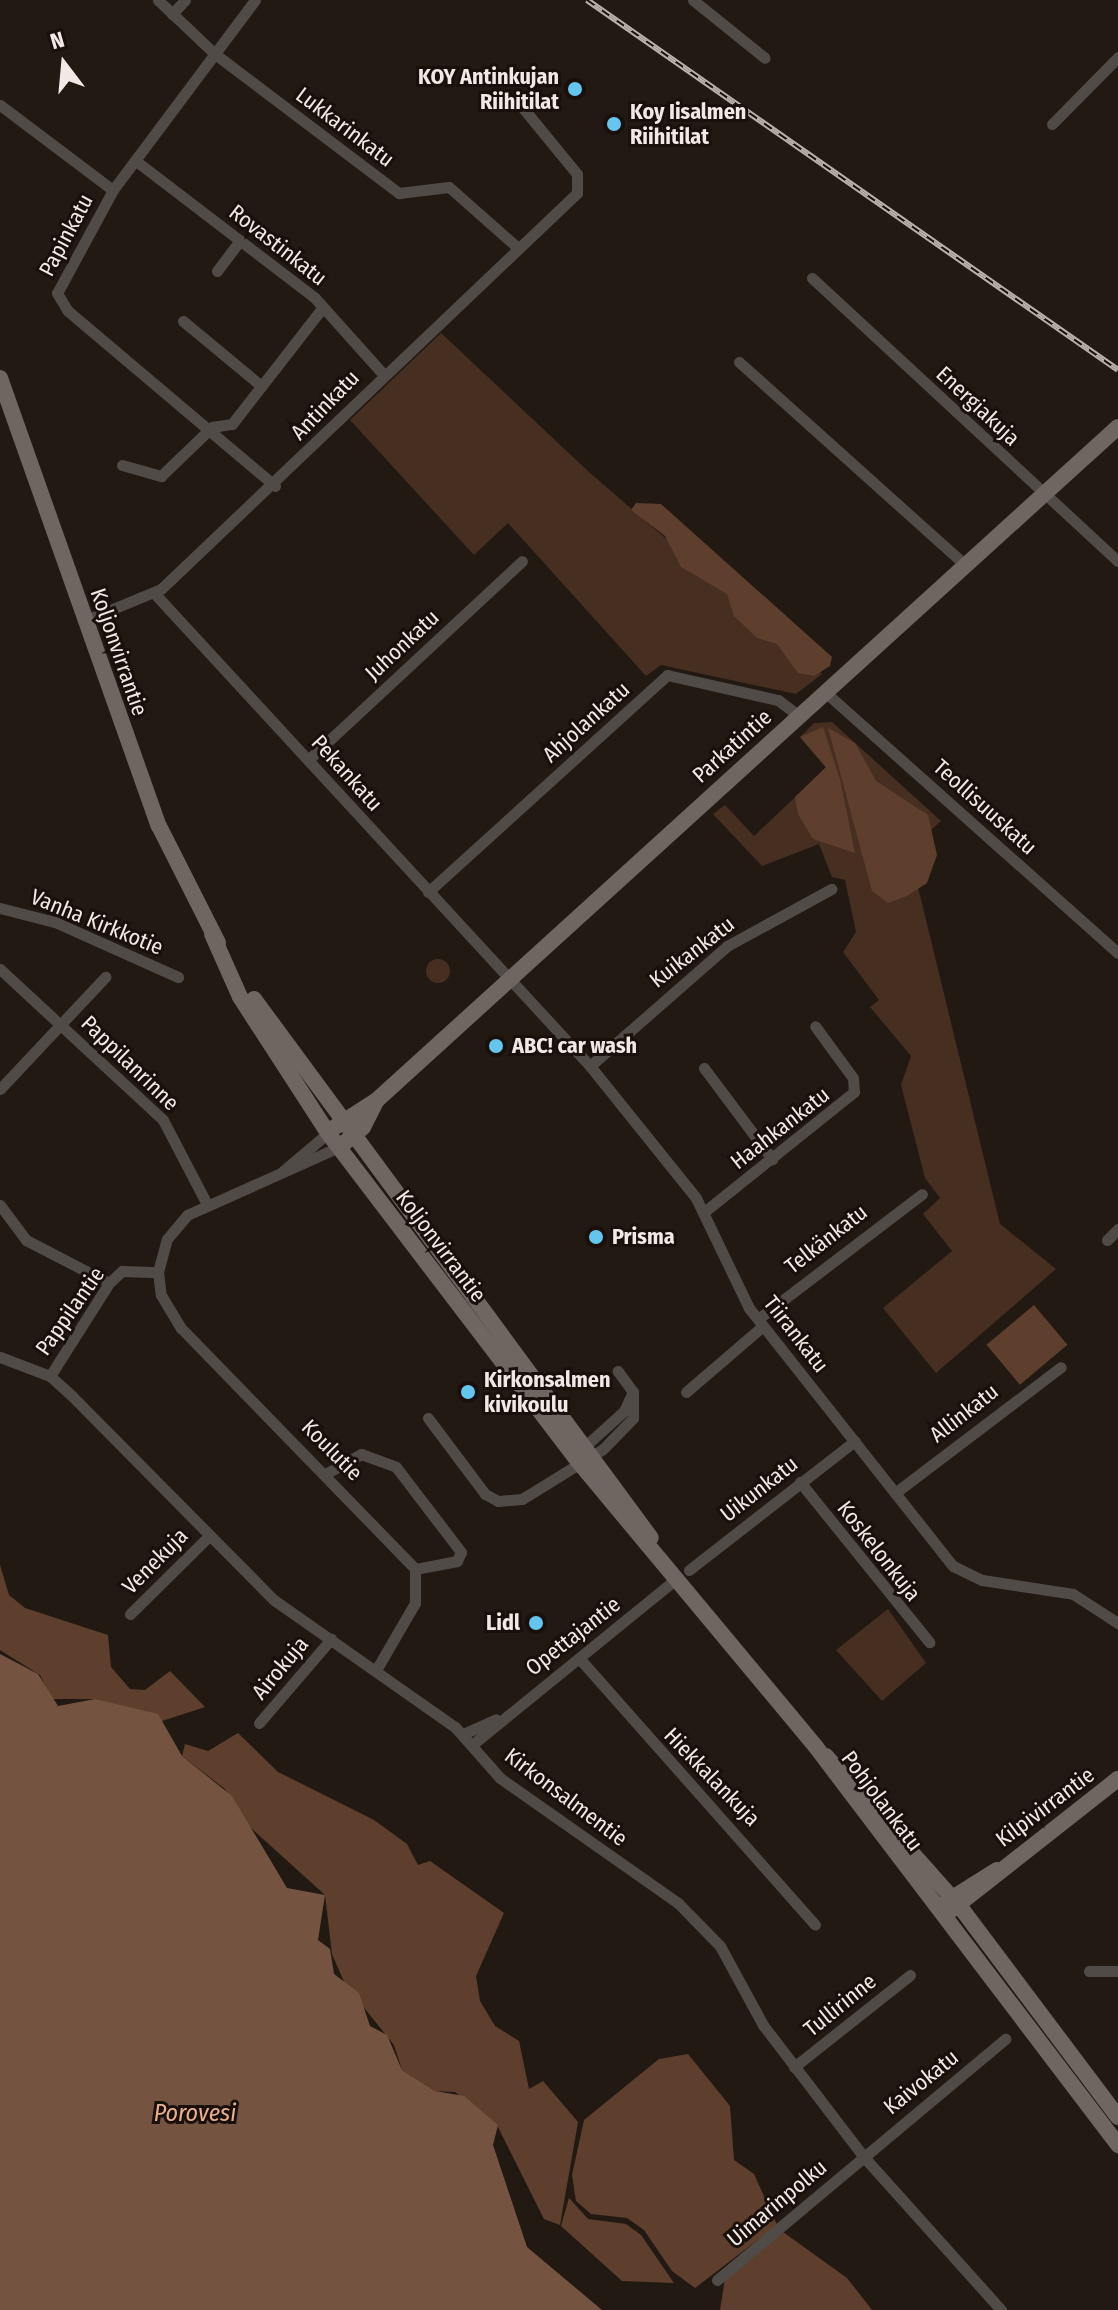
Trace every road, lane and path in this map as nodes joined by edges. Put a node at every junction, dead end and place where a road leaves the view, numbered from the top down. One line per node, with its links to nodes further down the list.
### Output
1 (158, 0): 5 (street, Lukkarinkatu)
2 (185, 0): 5 (street)
3 (255, 0): 6 (street, Papinkatu)
4 (693, 0): 8 (street)
5 (172, 14): 6 (street, Lukkarinkatu)
6 (215, 54): 12 (street, Papinkatu); 15 (street, Lukkarinkatu)
7 (1118, 57): 11 (street)
8 (765, 58)
9 (518, 102): 15 (street, Antinkatu)
10 (0, 105): 13 (street)
11 (1052, 124)
12 (136, 161): 13 (street, Papinkatu); 14 (street, Rovastinkatu)
13 (113, 190): 25 (street, Papinkatu)
14 (240, 241): 16 (street); 18 (street, Rovastinkatu)
15 (518, 248): 21 (street, Antinkatu)
16 (217, 271)
17 (812, 278): 29 (street, Energiakuja)
18 (323, 307): 21 (street, Rovastinkatu); 23 (street)
19 (183, 321): 23 (street)
20 (739, 362): 32 (street)
21 (383, 374): 28 (street, Antinkatu)
22 (0, 378): 24 (main road, Koljonvirrantie)
23 (260, 385): 25 (street)
24 (7, 419): 34 (main road, Koljonvirrantie)
25 (212, 427): 27 (street); 28 (street, Papinkatu)
26 (1118, 427): 29 (main road, Parkatintie)
27 (122, 465)
28 (275, 486): 33 (street, Antinkatu)
29 (1043, 492): 31 (street, Energiakuja); 32 (main road, Parkatintie)
30 (522, 561): 37 (street, Juhonkatu)
31 (1118, 561)
32 (964, 564): 35 (main road, Parkatintie)
33 (155, 594): 34 (street, Antinkatu); 37 (street, Pekankatu)
34 (86, 620): 52 (main road, Koljonvirrantie)
35 (825, 692): 36 (main road, Parkatintie); 41 (street, Teollisuuskatu)
36 (798, 715): 39 (street, Ahjolankatu); 45 (main road, Parkatintie)
37 (308, 760): 39 (street, Pekankatu)
38 (831, 889): 48 (street, Kuikankatu)
39 (428, 892): 45 (street, Pekankatu)
40 (0, 908): 44 (street, Vanha Kirkkotie)
41 (1118, 953)
42 (0, 969): 46 (street, Pappilanrinne)
43 (105, 977): 46 (street)
44 (178, 977)
45 (509, 979): 48 (street, Tiirankatu); 51 (main road, Parkatintie)
46 (60, 1025): 50 (street); 57 (street, Pappilanrinne)
47 (815, 1026): 54 (street, Haahkankatu)
48 (590, 1066): 59 (street, Tiirankatu)
49 (704, 1068): 54 (street)
50 (0, 1089)
51 (377, 1100): 52 (main road, Parkatintie); 53 (main road, Parkatintie)
52 (333, 1128): 53 (main road, Koljonvirrantie); 55 (street)
53 (344, 1143): 55 (street); 72 (main road, Koljonvirrantie)
54 (772, 1159): 59 (street, Haahkankatu)
55 (273, 1180): 57 (street)
56 (922, 1194): 64 (street, Telkänkatu)
57 (207, 1204): 62 (street)
58 (0, 1205): 63 (street)
59 (704, 1212): 64 (street, Tiirankatu)
60 (1118, 1229): 61 (street)
61 (1107, 1240)
62 (158, 1272): 63 (street, Pappilantie); 73 (street, Koulutie)
63 (109, 1283): 68 (street, Pappilantie)
64 (760, 1322): 69 (street, Telkänkatu); 71 (street, Tiirankatu)
65 (0, 1357): 68 (street, Kirkonsalmentie)
66 (1061, 1367): 75 (street, Allinkatu)
67 (618, 1371): 72 (street)
68 (50, 1376): 76 (street, Kirkonsalmentie)
69 (686, 1392)
70 (428, 1418): 72 (street)
71 (855, 1441): 74 (street, Uikunkatu); 75 (street, Tiirankatu)
72 (584, 1454): 90 (main road, Koljonvirrantie)
73 (327, 1473): 77 (street, Koulutie); 77 (street)
74 (800, 1482): 78 (street, Uikunkatu); 83 (street, Koskelonkuja)
75 (895, 1493): 81 (street, Tiirankatu)
76 (207, 1538): 80 (street, Venekuja); 82 (street, Kirkonsalmentie)
77 (415, 1569): 85 (street)
78 (689, 1570)
79 (670, 1584): 84 (street, Opettajantie)
80 (130, 1614)
81 (1118, 1623)
82 (331, 1639): 85 (street, Kirkonsalmentie); 87 (street, Airokuja)
83 (929, 1642)
84 (579, 1658): 86 (street, Opettajantie); 94 (street, Hiekkalankuja)
85 (376, 1670): 88 (street, Kirkonsalmentie)
86 (500, 1718): 88 (street, Opettajantie); 89 (street, Opettajantie)
87 (259, 1723)
88 (463, 1734): 89 (street, Kirkonsalmentie)
89 (473, 1744): 99 (street, Kirkonsalmentie)
90 (816, 1747): 92 (main road, Pohjolankatu); 93 (main road, Pohjolankatu)
91 (1118, 1779): 92 (main road, Kilpivirrantie)
92 (956, 1902): 93 (main road); 100 (main road, Pohjolankatu)
93 (941, 1913): 101 (main road, Pohjolankatu)
94 (815, 1925)
95 (1089, 1971): 96 (street)
96 (1118, 1971)
97 (910, 1975): 99 (street, Tullirinne)
98 (1005, 2039): 102 (street, Kaivokatu)
99 (794, 2067): 102 (street, Kirkonsalmentie)
100 (1118, 2117)
101 (1118, 2145)
102 (863, 2156): 103 (street, Uimarinpolku); 104 (street, Kirkonsalmentie)
103 (717, 2280)
104 (1001, 2310)

